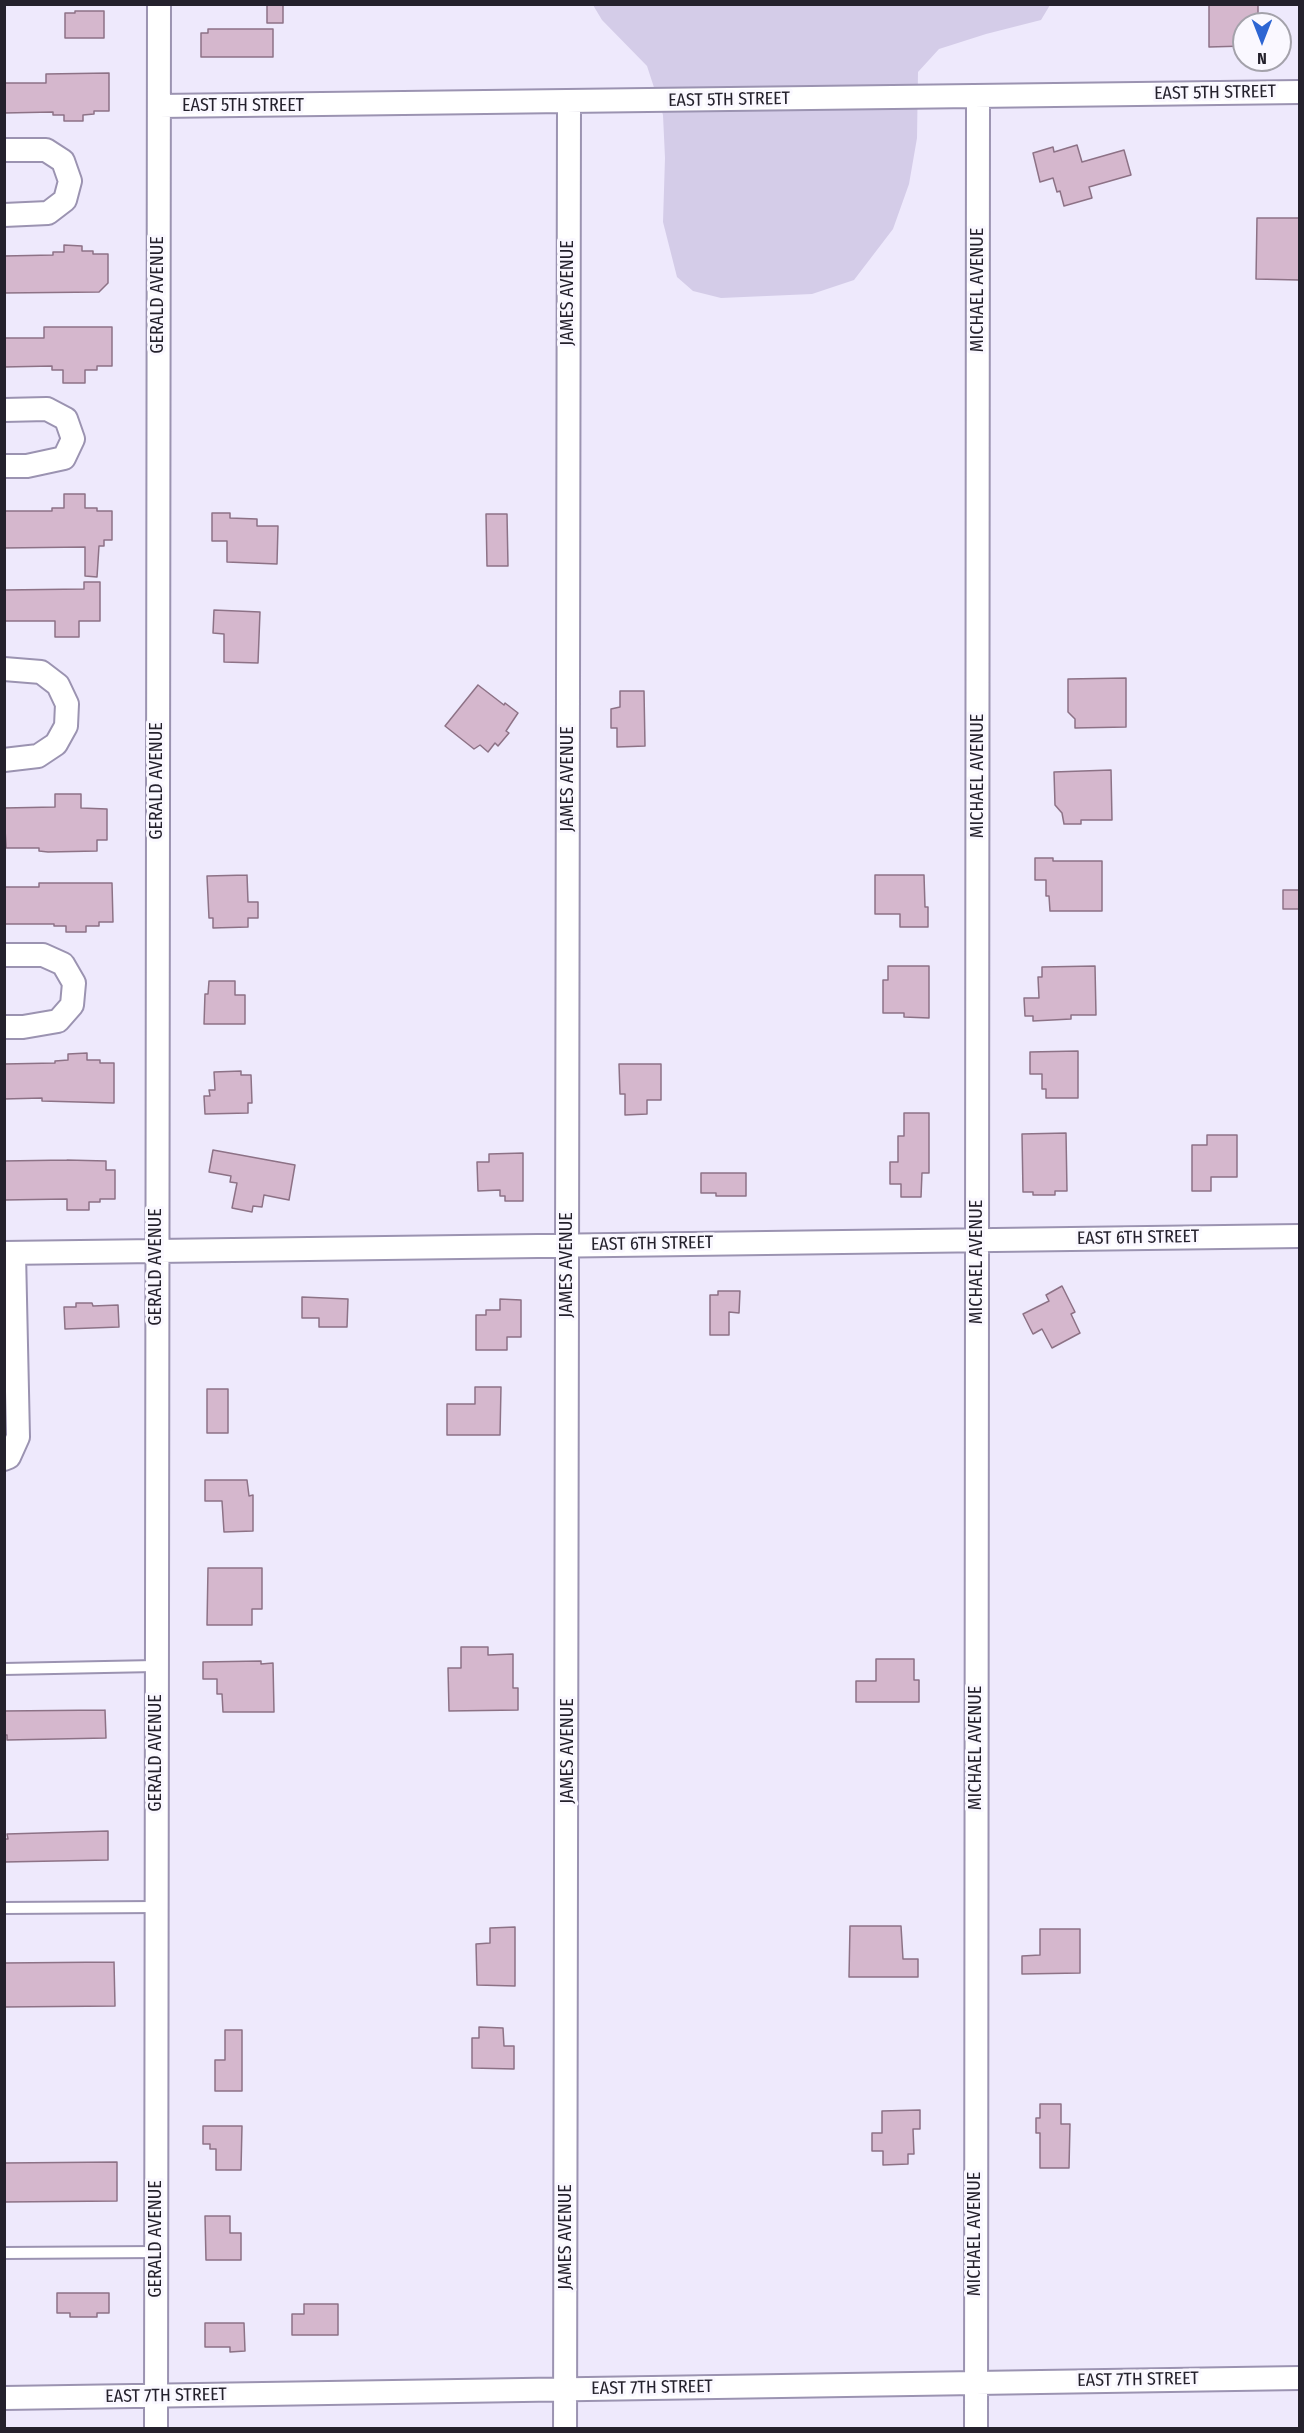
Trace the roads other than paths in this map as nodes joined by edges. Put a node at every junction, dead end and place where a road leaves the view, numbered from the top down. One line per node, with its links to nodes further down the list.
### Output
1 (159, 4): 5 (street, GERALD AVENUE)
2 (1299, 92): 3 (street, EAST 5TH STREET)
3 (978, 96): 4 (street, EAST 5TH STREET); 15 (street, MICHAEL AVENUE)
4 (569, 102): 5 (street, EAST 5TH STREET); 16 (street, JAMES AVENUE)
5 (159, 106): 17 (street, GERALD AVENUE)
6 (4, 150): 7 (street)
7 (4, 215)
8 (4, 410): 9 (street)
9 (4, 466)
10 (4, 669): 11 (street)
11 (4, 760)
12 (4, 955): 13 (street)
13 (4, 1027)
14 (1299, 1236): 15 (street, EAST 6TH STREET)
15 (977, 1241): 16 (street, EAST 6TH STREET); 28 (street, MICHAEL AVENUE)
16 (567, 1245): 17 (street, EAST 6TH STREET); 29 (street, JAMES AVENUE)
17 (156, 1251): 18 (street, EAST 6TH STREET); 21 (street, GERALD AVENUE)
18 (9, 1253): 19 (street)
19 (10, 1340): 20 (street)
20 (4, 1459)
21 (155, 1666): 22 (lane); 23 (street, GERALD AVENUE)
22 (4, 1669)
23 (156, 1907): 24 (lane); 25 (street, GERALD AVENUE)
24 (4, 1908)
25 (156, 2252): 26 (lane); 30 (street, GERALD AVENUE)
26 (4, 2253)
27 (1299, 2378): 28 (street, EAST 7TH STREET)
28 (976, 2383): 29 (street, EAST 7TH STREET); 34 (street, MICHAEL AVENUE)
29 (565, 2389): 30 (street, EAST 7TH STREET); 33 (street, JAMES AVENUE)
30 (156, 2396): 31 (street, EAST 7TH STREET); 32 (street, GERALD AVENUE)
31 (4, 2398)
32 (156, 2428)
33 (565, 2428)
34 (976, 2428)

